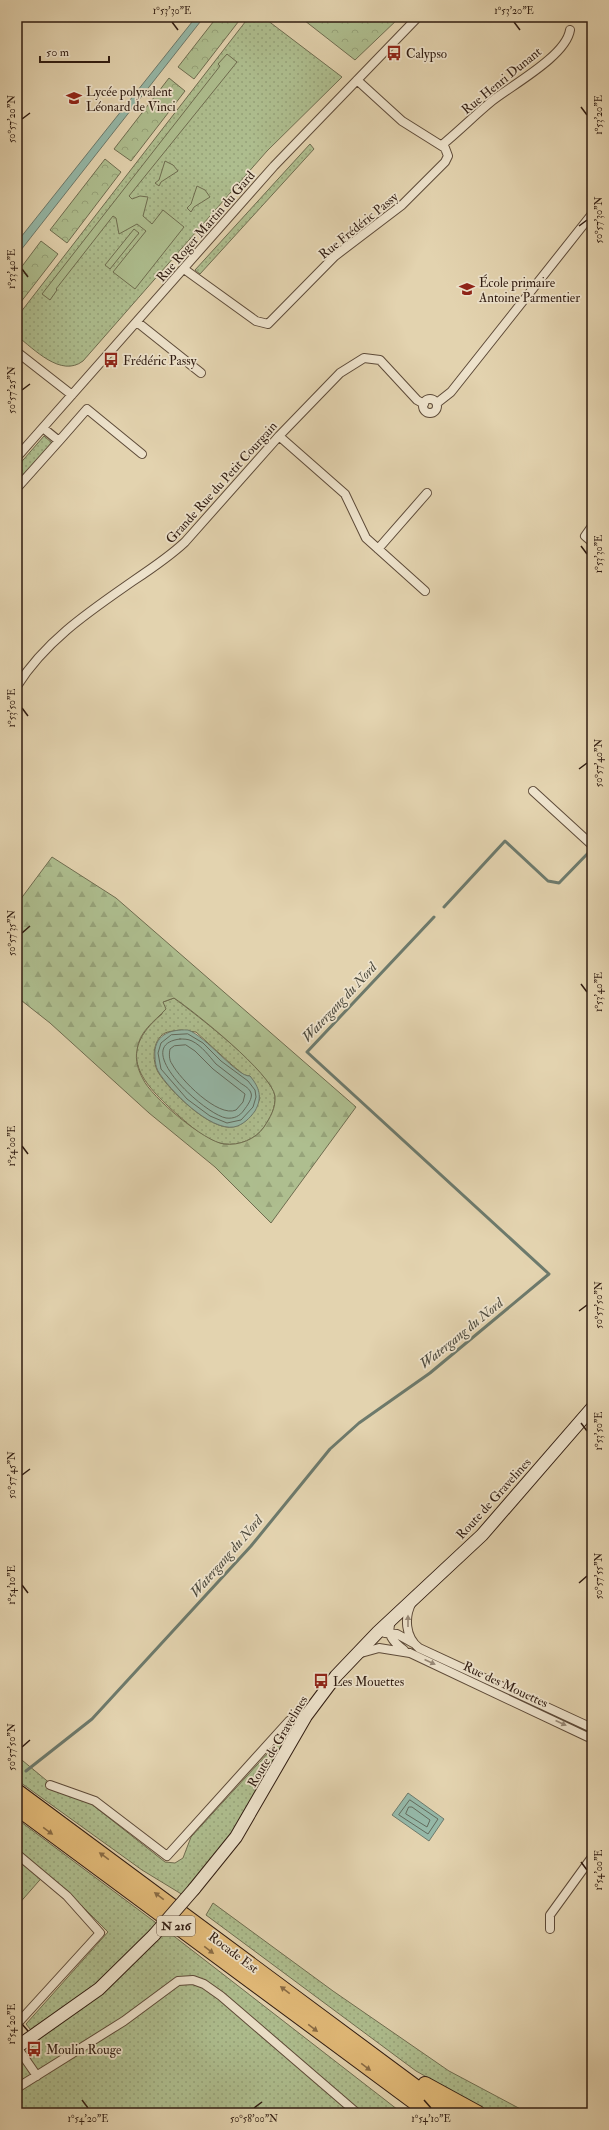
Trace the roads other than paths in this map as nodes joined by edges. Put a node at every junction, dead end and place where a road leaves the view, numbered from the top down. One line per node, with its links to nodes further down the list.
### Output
1 (418, 17): 3 (street, Rue Roger Martin du Gard)
2 (570, 30): 4 (street, Rue Henri Dunant)
3 (357, 80): 4 (street); 6 (street, Rue Roger Martin du Gard)
4 (442, 145): 6 (street, Rue Frédéric Passy)
5 (592, 214): 12 (street, Grande Rue du Petit Courgain)
6 (184, 269): 7 (street, Rue Roger Martin du Gard)
7 (137, 322): 9 (street); 10 (street, Rue Roger Martin du Gard)
8 (17, 352): 10 (street)
9 (201, 373)
10 (72, 395): 11 (street, Rue Roger Martin du Gard)
11 (43, 428): 13 (street); 15 (street, Rue Roger Martin du Gard)
12 (279, 436): 20 (street); 22 (street, Grande Rue du Petit Courgain)
13 (59, 441): 14 (street); 16 (street)
14 (142, 454)
15 (17, 457)
16 (17, 488)
17 (426, 494): 20 (street)
18 (592, 526): 19 (street)
19 (592, 542)
20 (378, 549): 21 (street)
21 (425, 590)
22 (17, 686)
23 (533, 791): 24 (street)
24 (592, 844)
25 (592, 1408): 26 (main road, Route de Gravelines)
26 (414, 1598): 27 (main road, Route de Gravelines); 30 (street, one-way to 26)
27 (394, 1616): 28 (street); 29 (main road, Route de Gravelines)
28 (389, 1633): 29 (street); 30 (street, Rue des Mouettes); 31 (street, Rue des Mouettes)
29 (373, 1636): 32 (main road, Route de Gravelines)
30 (414, 1644): 34 (street, Rue des Mouettes)
31 (410, 1653): 32 (street, Rue des Mouettes); 35 (street, Rue des Mouettes, one-way to 35)
32 (353, 1656): 33 (main road, Route de Gravelines)
33 (306, 1716): 36 (street); 44 (main road, Route de Gravelines, bridge)
34 (592, 1728)
35 (592, 1739)
36 (50, 1785)
37 (17, 1791): 43 (highway, Rocade Est / N 216, one-way to 37)
38 (17, 1808): 47 (highway, Rocade Est / N 216, one-way to 47)
39 (17, 1854): 42 (street)
40 (592, 1857): 41 (street)
41 (550, 1929)
42 (17, 2024)
43 (350, 2038): 51 (highway, Rocade Est / N 216); 52 (highway)
44 (17, 2047): 45 (street)
45 (37, 2076): 46 (street); 48 (street)
46 (17, 2088)
47 (401, 2093): 49 (highway); 50 (highway, Rocade Est / N 216)
48 (357, 2113)
49 (416, 2113)
50 (429, 2113)
51 (451, 2113)
52 (478, 2113)

